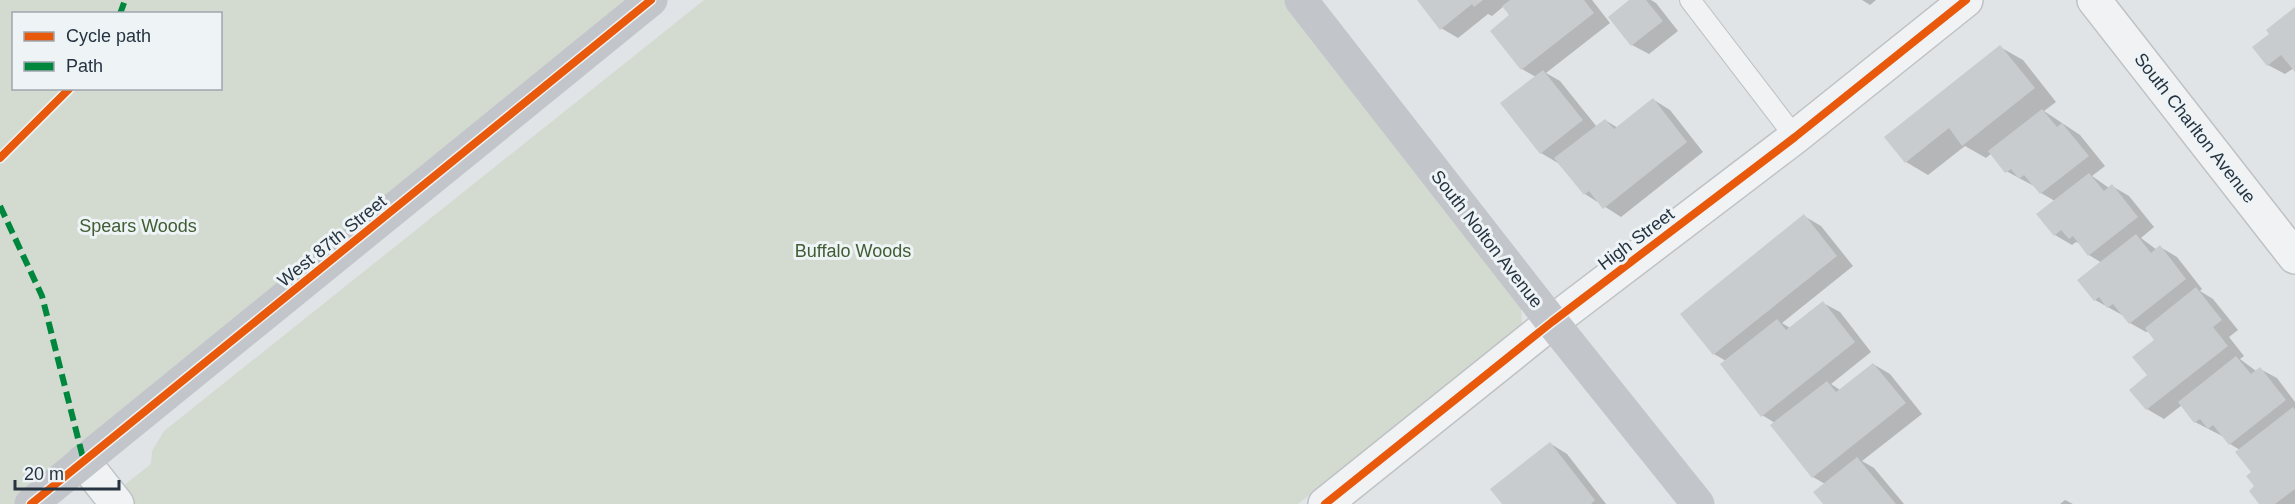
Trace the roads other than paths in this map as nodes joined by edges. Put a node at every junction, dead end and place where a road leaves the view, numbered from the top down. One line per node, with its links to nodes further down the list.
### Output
1 (651, 0): 9 (street, West 87th Street)
2 (1301, 0): 8 (street, South Nolton Avenue)
3 (1690, 0): 6 (lane)
4 (1966, 0): 6 (street, High Street)
5 (2094, 0): 7 (street, South Charlton Avenue)
6 (1795, 137): 8 (street, High Street)
7 (2295, 257)
8 (1552, 322): 12 (street, High Street); 13 (street, South Nolton Avenue)
9 (84, 462): 10 (street, West 87th Street); 11 (street)
10 (31, 504)
11 (117, 504)
12 (1325, 504)
13 (1698, 504)

